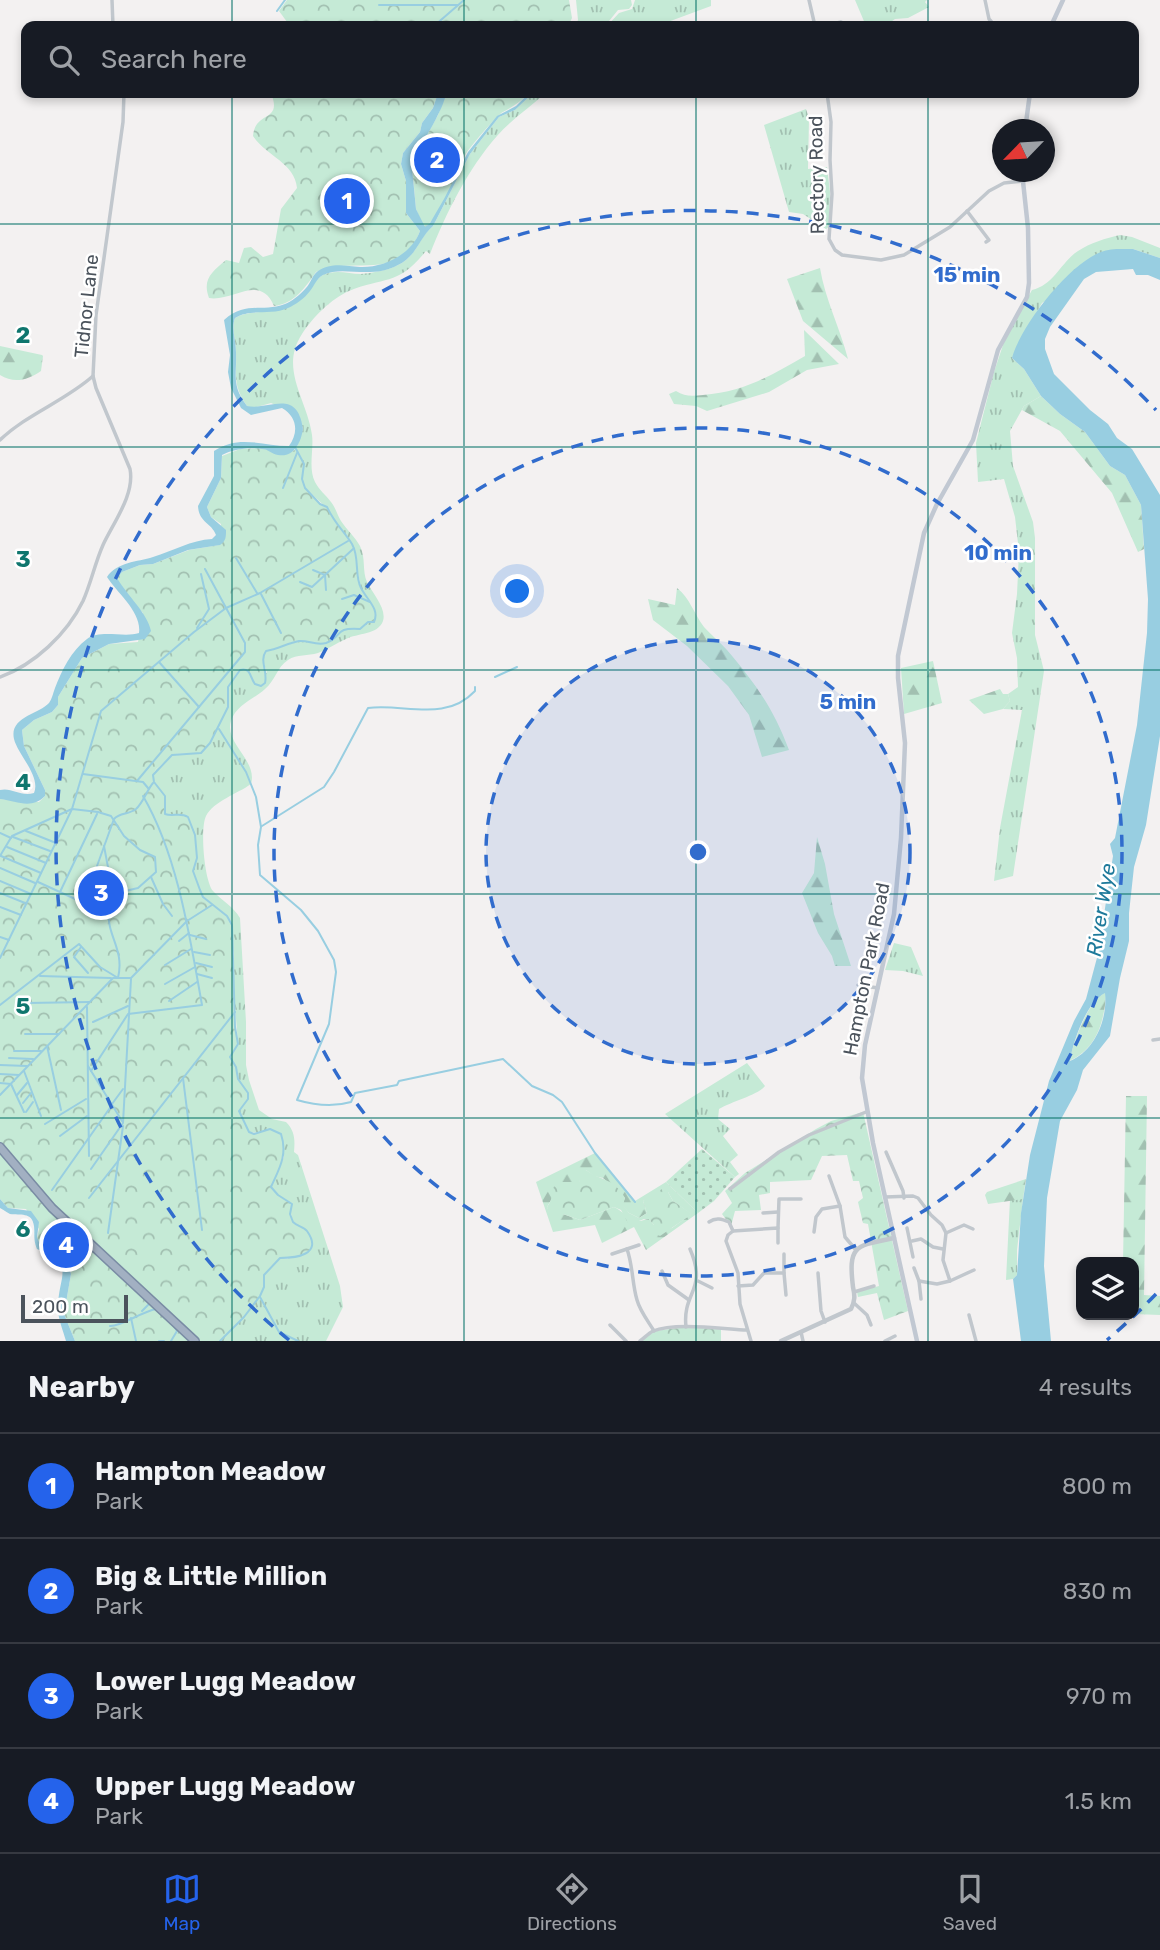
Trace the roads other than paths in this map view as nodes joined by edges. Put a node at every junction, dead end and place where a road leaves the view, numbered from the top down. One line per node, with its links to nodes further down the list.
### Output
1 (112, 0): 5 (street)
2 (809, 0): 6 (street)
3 (985, 0): 7 (street)
4 (1063, 0): 8 (main road)
5 (113, 21)
6 (814, 21)
7 (991, 21)
8 (1053, 21)
9 (124, 98): 17 (street, Tidnor Lane)
10 (828, 98): 15 (street, Rectory Road)
11 (1029, 98): 12 (main road)
12 (1026, 119)
13 (1017, 182): 15 (street, Rectory Road)
14 (1023, 182): 20 (main road, Hampton Park Road)
15 (967, 211): 16 (street)
16 (989, 240)
17 (93, 376): 18 (street); 19 (street, Tidnor Lane)
18 (0, 440)
19 (0, 677)
20 (878, 988): 21 (street); 24 (main road, Hampton Park Road)
21 (862, 994)
22 (1160, 1039): 23 (street)
23 (1153, 1040)
24 (866, 1112): 28 (street); 29 (main road, Hampton Park Road)
25 (0, 1147): 78 (highway)
26 (886, 1152): 30 (street)
27 (829, 1176): 32 (street)
28 (730, 1189)
29 (885, 1197): 30 (street); 42 (main road, Hampton Park Road)
30 (904, 1198): 41 (street)
31 (801, 1199): 33 (street)
32 (840, 1206): 40 (street); 48 (street)
33 (778, 1212): 34 (street); 36 (street)
34 (763, 1213)
35 (709, 1222): 39 (street)
36 (778, 1228): 39 (street); 44 (street)
37 (907, 1228): 43 (street)
38 (972, 1229): 41 (street)
39 (733, 1231): 61 (street)
40 (814, 1232)
41 (946, 1233): 49 (street)
42 (894, 1238): 48 (street); 85 (main road, Hampton Park Road)
43 (912, 1241): 49 (street); 52 (street)
44 (778, 1243)
45 (639, 1245): 46 (street)
46 (627, 1249): 50 (street); 75 (street)
47 (690, 1249): 59 (street)
48 (856, 1250): 64 (street)
49 (943, 1250): 58 (street)
50 (612, 1254)
51 (784, 1254): 56 (street)
52 (914, 1256)
53 (914, 1268): 60 (street)
54 (974, 1270): 58 (street)
55 (662, 1271): 67 (street)
56 (784, 1273): 61 (street); 65 (street)
57 (818, 1273): 70 (street)
58 (950, 1280): 60 (street)
59 (698, 1281): 63 (street); 67 (street)
60 (919, 1281): 66 (street)
61 (738, 1286): 74 (street)
62 (874, 1286): 64 (street)
63 (712, 1288)
64 (854, 1292): 68 (street)
65 (786, 1295)
66 (921, 1299)
67 (689, 1300): 73 (street)
68 (854, 1303): 70 (street); 72 (street)
69 (969, 1315): 86 (street)
70 (825, 1322): 76 (street)
71 (610, 1325): 79 (street)
72 (871, 1325)
73 (686, 1327): 74 (street); 75 (street)
74 (747, 1330): 81 (street)
75 (654, 1331): 80 (street)
76 (801, 1332): 82 (street); 83 (street)
77 (895, 1336): 84 (street)
78 (195, 1341)
79 (626, 1341)
80 (640, 1341)
81 (751, 1341)
82 (782, 1341)
83 (803, 1341)
84 (886, 1341)
85 (917, 1341)
86 (976, 1341)

